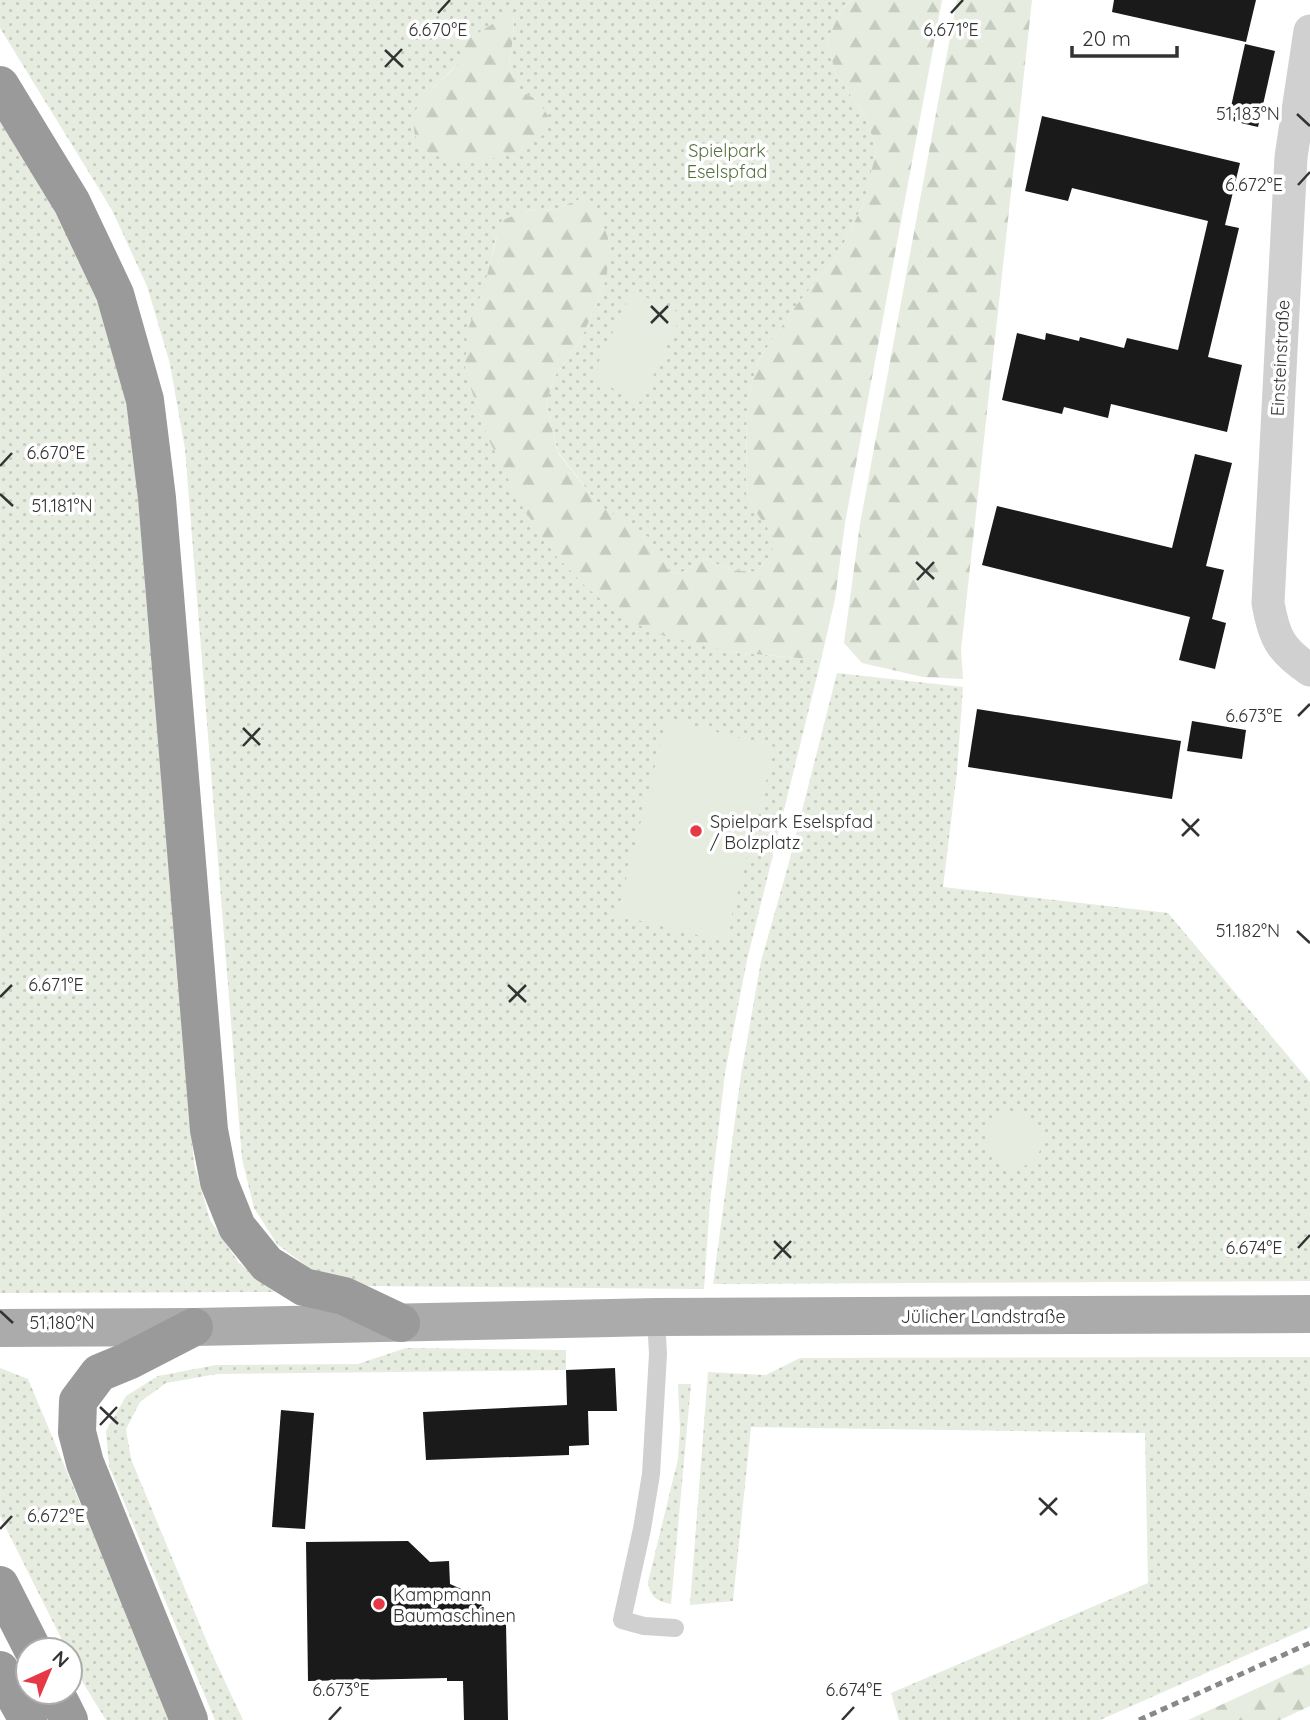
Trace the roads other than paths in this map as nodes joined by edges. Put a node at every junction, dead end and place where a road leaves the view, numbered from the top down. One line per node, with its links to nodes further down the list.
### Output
1 (1310, 32): 3 (street, Einsteinstraße)
2 (0, 85): 7 (highway)
3 (1306, 88): 4 (street, Einsteinstraße)
4 (1310, 670)
5 (1310, 1314): 6 (main road, Jülicher Landstraße)
6 (656, 1317): 7 (main road, Jülicher Landstraße); 11 (lane)
7 (401, 1323): 8 (main road, Jülicher Landstraße)
8 (194, 1327): 9 (main road, Jülicher Landstraße); 15 (highway)
9 (0, 1328)
10 (0, 1585): 12 (highway)
11 (675, 1628)
12 (26, 1636)
13 (0, 1670): 14 (highway)
14 (28, 1720)
15 (189, 1720)

